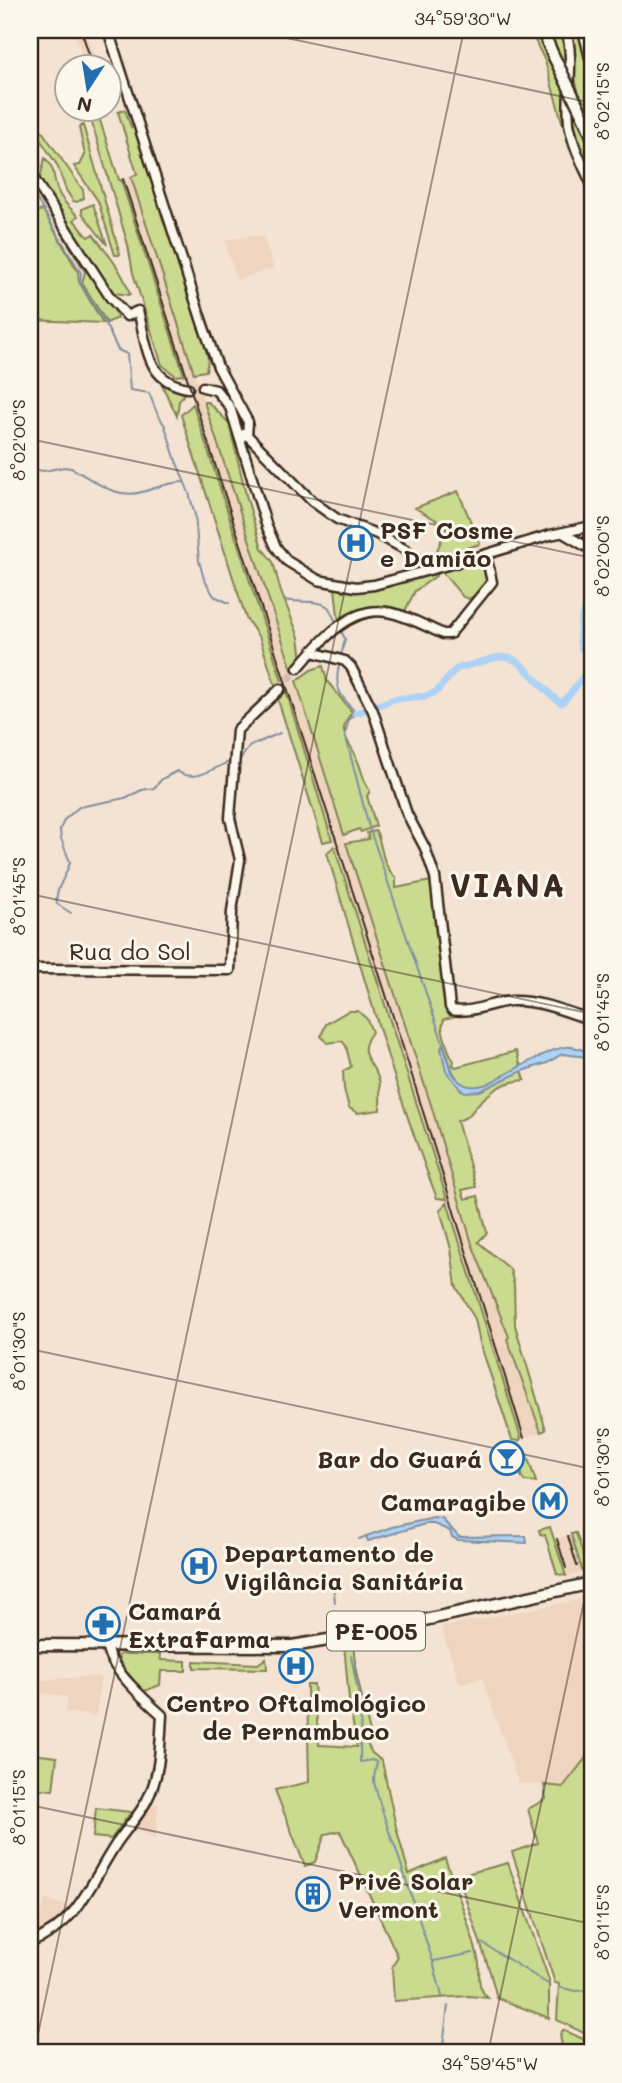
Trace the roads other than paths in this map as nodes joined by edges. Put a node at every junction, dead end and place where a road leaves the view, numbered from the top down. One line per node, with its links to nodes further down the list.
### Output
1 (108, 30): 12 (street)
2 (542, 30): 6 (main road, bridge)
3 (566, 30): 8 (street)
4 (584, 30): 5 (main road)
5 (592, 62)
6 (592, 136)
7 (30, 173): 10 (street)
8 (592, 185)
9 (203, 387): 11 (street)
10 (188, 388)
11 (236, 425): 12 (street); 14 (street)
12 (247, 436): 13 (street)
13 (264, 454): 14 (street); 19 (street)
14 (247, 463): 20 (street)
15 (592, 526): 16 (street); 17 (street)
16 (563, 533): 17 (street); 18 (street)
17 (592, 550)
18 (481, 556): 19 (street); 20 (street); 21 (street)
19 (417, 559): 20 (street)
20 (419, 572)
21 (312, 652): 22 (street); 25 (street)
22 (298, 668)
23 (280, 689): 24 (street, Rua do Sol)
24 (30, 969)
25 (592, 1020)
26 (592, 1583): 28 (main road, PE-005)
27 (30, 1644): 28 (main road, PE-005)
28 (107, 1649): 29 (street)
29 (30, 1943)

